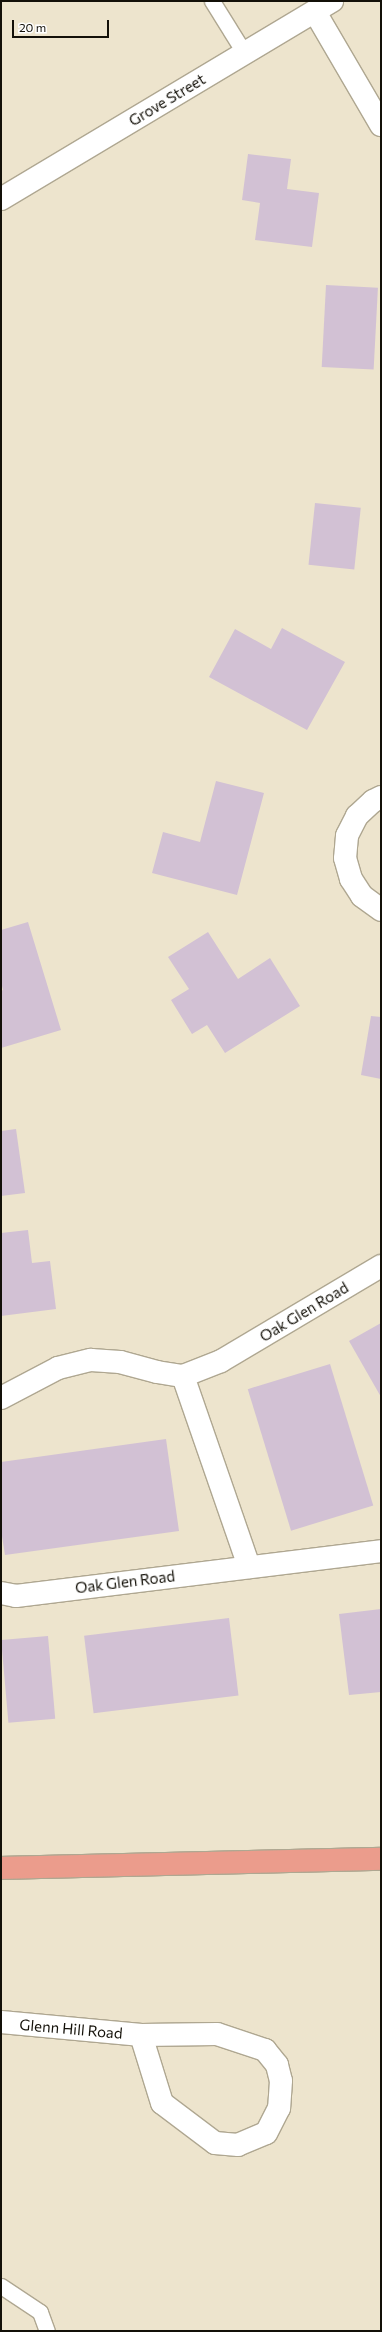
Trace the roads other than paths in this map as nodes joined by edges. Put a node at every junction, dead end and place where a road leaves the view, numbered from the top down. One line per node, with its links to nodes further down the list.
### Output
1 (212, 1): 3 (lane)
2 (324, 7): 3 (street, Grove Street); 4 (street)
3 (245, 54): 5 (street, Grove Street)
4 (381, 125)
5 (1, 199)
6 (381, 797): 7 (street)
7 (381, 910)
8 (381, 1266): 9 (street, Oak Glen Road)
9 (183, 1376): 10 (street); 12 (street)
10 (1, 1398)
11 (381, 1551): 12 (street, Oak Glen Road)
12 (248, 1567): 13 (street, Oak Glen Road)
13 (1, 1593)
14 (381, 1859): 15 (main road)
15 (1, 1868)
16 (1, 2022): 17 (street, Glenn Hill Road)
17 (141, 2035): 17 (street, Glenn Hill Road)
18 (1, 2286): 19 (lane)
19 (47, 2331)

